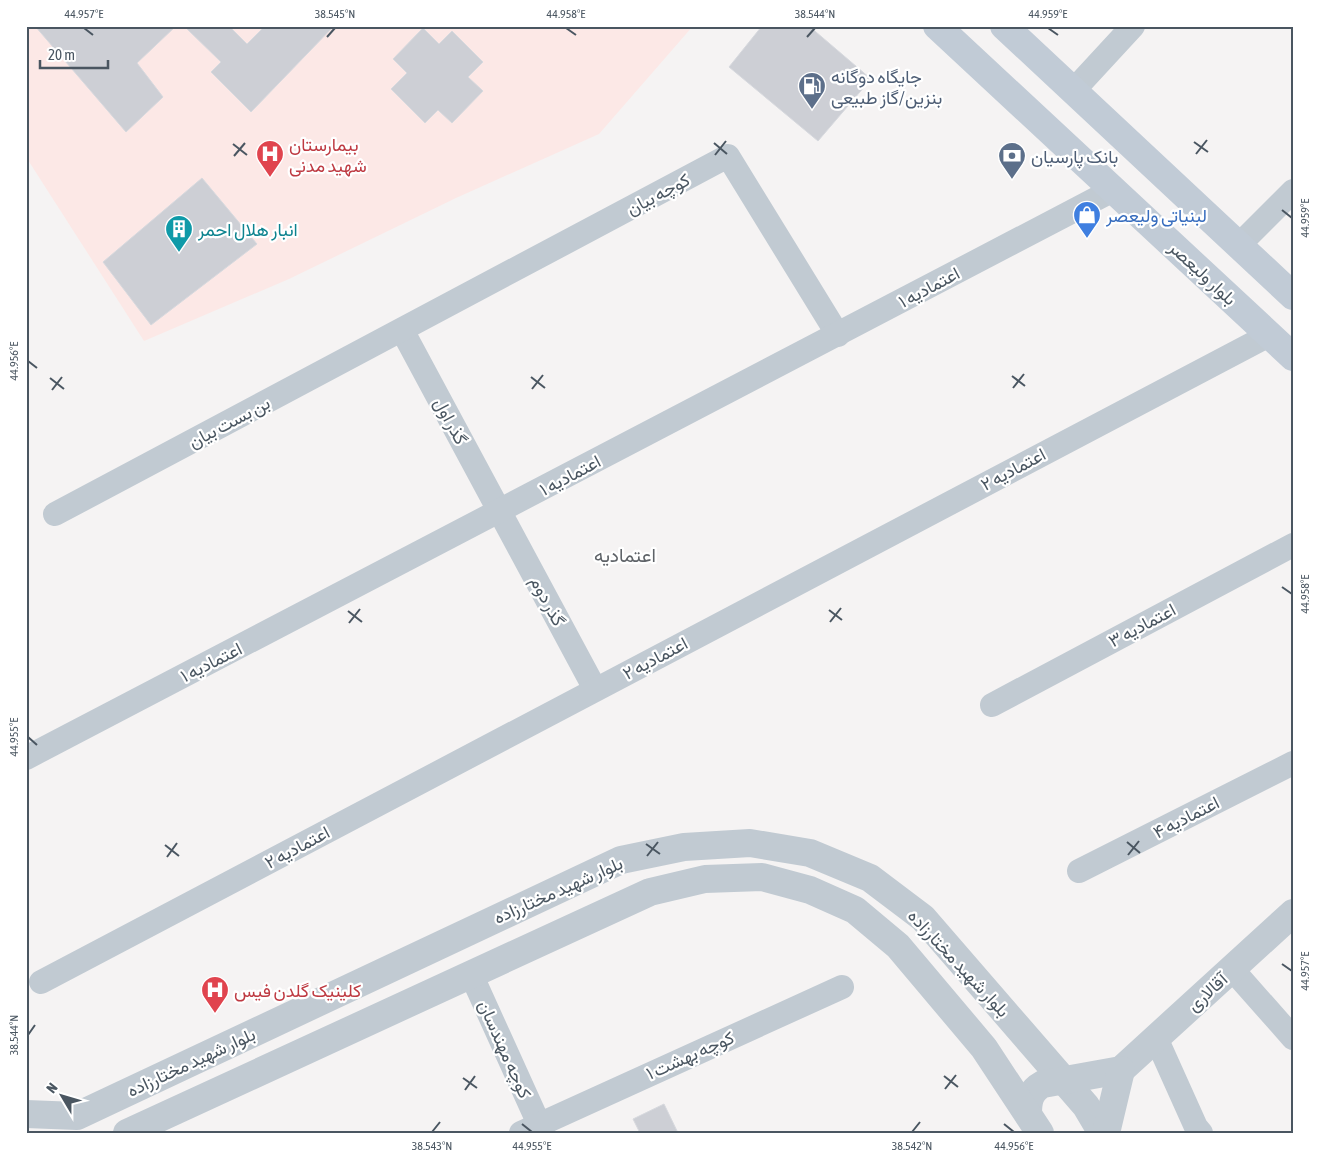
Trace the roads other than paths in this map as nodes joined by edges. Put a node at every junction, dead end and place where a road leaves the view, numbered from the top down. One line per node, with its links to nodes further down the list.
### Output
1 (937, 26): 5 (main road, بلوار ولیعصر)
2 (1004, 26): 4 (main road)
3 (1133, 26): 4 (street)
4 (1073, 91): 7 (main road)
5 (1113, 190): 10 (street, اعتمادیه ۱); 11 (main road, بلوار ولیعصر)
6 (1293, 191): 7 (street)
7 (1239, 245): 8 (main road)
8 (1293, 296)
9 (402, 330): 10 (street, کوچه بیان); 13 (street, گذر اول); 14 (street, بن بست بیان)
10 (838, 335): 13 (street, اعتمادیه ۱)
11 (1269, 335): 12 (main road, بلوار ولیعصر); 16 (street, اعتمادیه ۲)
12 (1293, 357)
13 (500, 512): 16 (street, گذر دوم); 18 (street, اعتمادیه ۱)
14 (55, 514)
15 (1293, 545): 17 (street, اعتمادیه ۳)
16 (596, 689): 24 (street, اعتمادیه ۲)
17 (992, 706)
18 (26, 758)
19 (1293, 763): 20 (street, اعتمادیه ۴)
20 (1079, 871)
21 (1293, 912): 22 (street, آقالاری)
22 (1232, 970): 26 (street, آقالاری); 27 (street)
23 (471, 974): 31 (street, بلوار شهید مختارزاده); 32 (street, کوچه مهندسان); 33 (street, بلوار شهید مختارزاده)
24 (42, 982)
25 (842, 987): 32 (street, کوچه بهشت ۱)
26 (1156, 1038): 28 (street, آقالاری); 35 (street)
27 (1293, 1038)
28 (1121, 1070): 29 (street); 34 (street)
29 (1065, 1081): 30 (street, بلوار شهید مختارزاده); 31 (street); 34 (street, بلوار شهید مختارزاده)
30 (26, 1114)
31 (1034, 1124)
32 (534, 1130)
33 (127, 1133)
34 (1104, 1133)
35 (1201, 1133)

